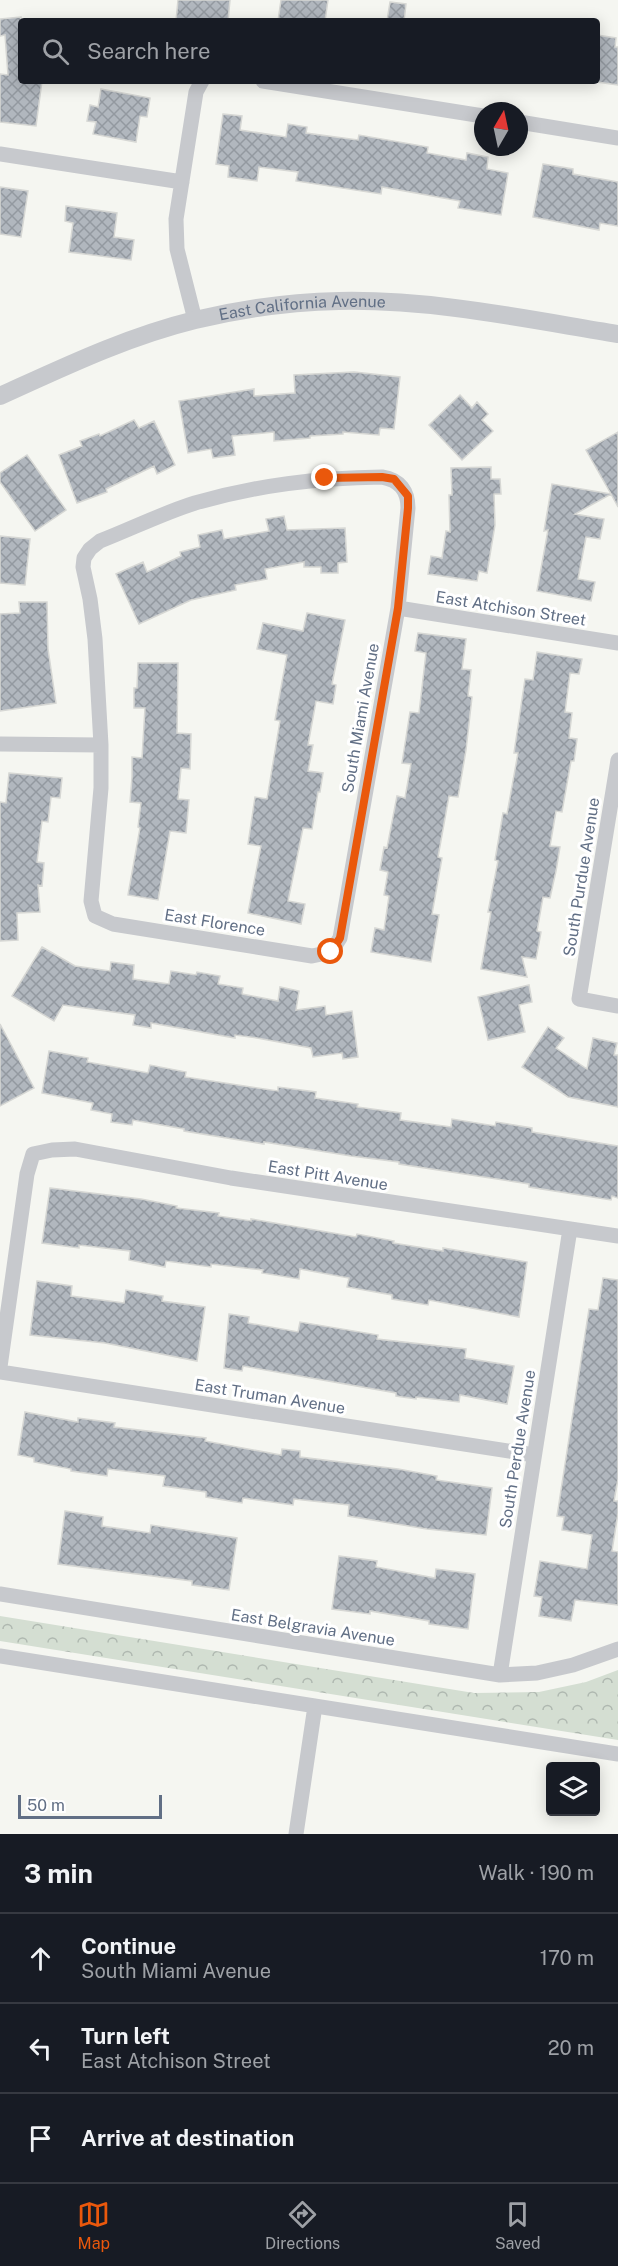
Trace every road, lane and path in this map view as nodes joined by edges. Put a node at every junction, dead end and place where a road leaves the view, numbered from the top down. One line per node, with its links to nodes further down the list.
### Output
1 (200, 84): 7 (street)
2 (282, 84): 3 (street)
3 (474, 115)
4 (528, 123): 5 (street)
5 (618, 138)
6 (0, 154): 7 (street)
7 (182, 182): 8 (street)
8 (195, 320): 9 (street, East California Avenue); 10 (street, East California Avenue)
9 (618, 334)
10 (0, 396)
11 (398, 608): 12 (street, East Atchison Street); 14 (street, South Miami Avenue); 16 (street, South Miami Avenue)
12 (618, 643)
13 (0, 744): 14 (street)
14 (100, 744): 16 (street, East Florence)
15 (618, 764): 17 (street, South Purdue Avenue)
16 (331, 952)
17 (618, 1006)
18 (570, 1229): 19 (street, East Pitt Avenue); 20 (street, East Pitt Avenue); 22 (street, South Perdue Avenue)
19 (618, 1236)
20 (0, 1367)
21 (0, 1372): 22 (street, East Truman Avenue)
22 (534, 1455): 26 (street, South Perdue Avenue)
23 (0, 1593): 26 (street, East Belgravia Avenue)
24 (618, 1649): 26 (street, East Belgravia Avenue)
25 (0, 1656): 27 (street)
26 (500, 1675)
27 (315, 1706): 28 (street); 29 (street)
28 (618, 1754)
29 (296, 1834)

